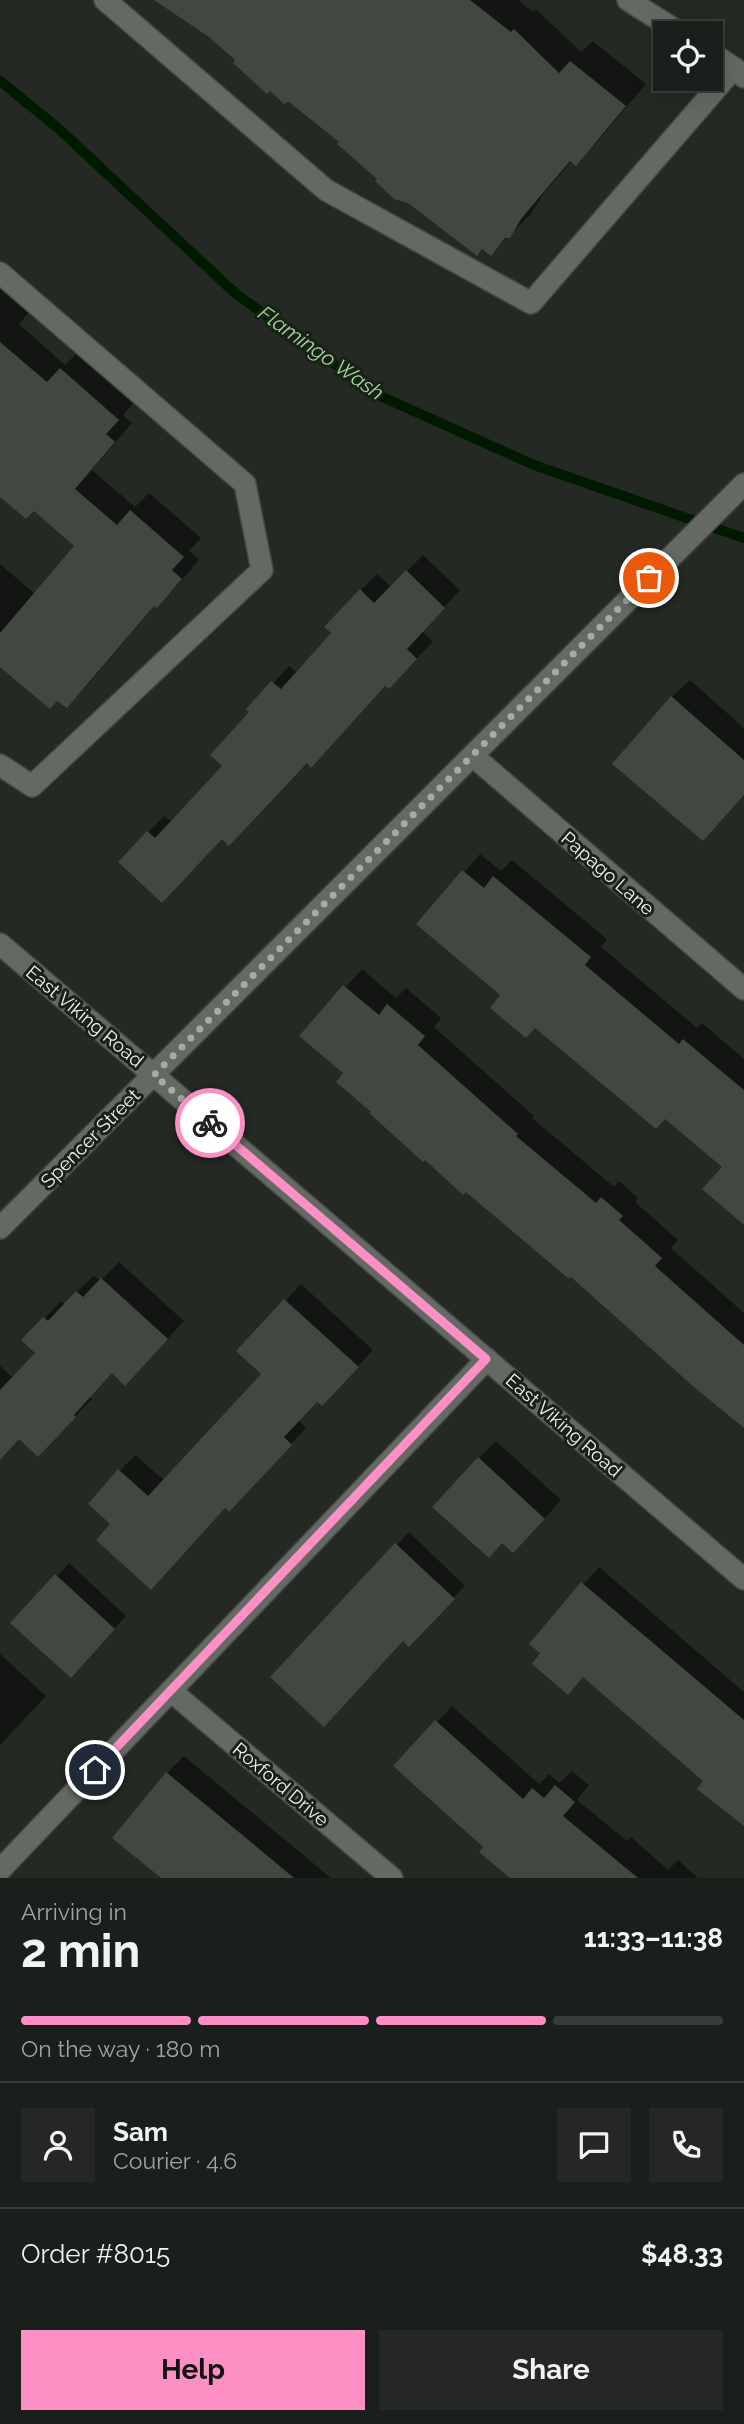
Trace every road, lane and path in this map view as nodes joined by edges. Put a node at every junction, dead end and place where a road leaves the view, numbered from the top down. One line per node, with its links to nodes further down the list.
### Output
1 (106, 0): 5 (street)
2 (628, 0): 3 (street)
3 (661, 21)
4 (723, 61): 5 (street)
5 (739, 72)
6 (0, 273): 9 (street)
7 (744, 484): 8 (street, Spencer Street)
8 (473, 757): 11 (street, Papago Lane); 12 (street, Spencer Street)
9 (0, 765)
10 (0, 944): 12 (street, East Viking Road)
11 (744, 989)
12 (154, 1075): 13 (street, Spencer Street); 14 (street, East Viking Road)
13 (0, 1228)
14 (486, 1359): 15 (street, East Viking Road); 16 (street)
15 (744, 1579)
16 (171, 1691): 17 (street); 18 (street, Roxford Drive)
17 (0, 1870)
18 (392, 1878)

